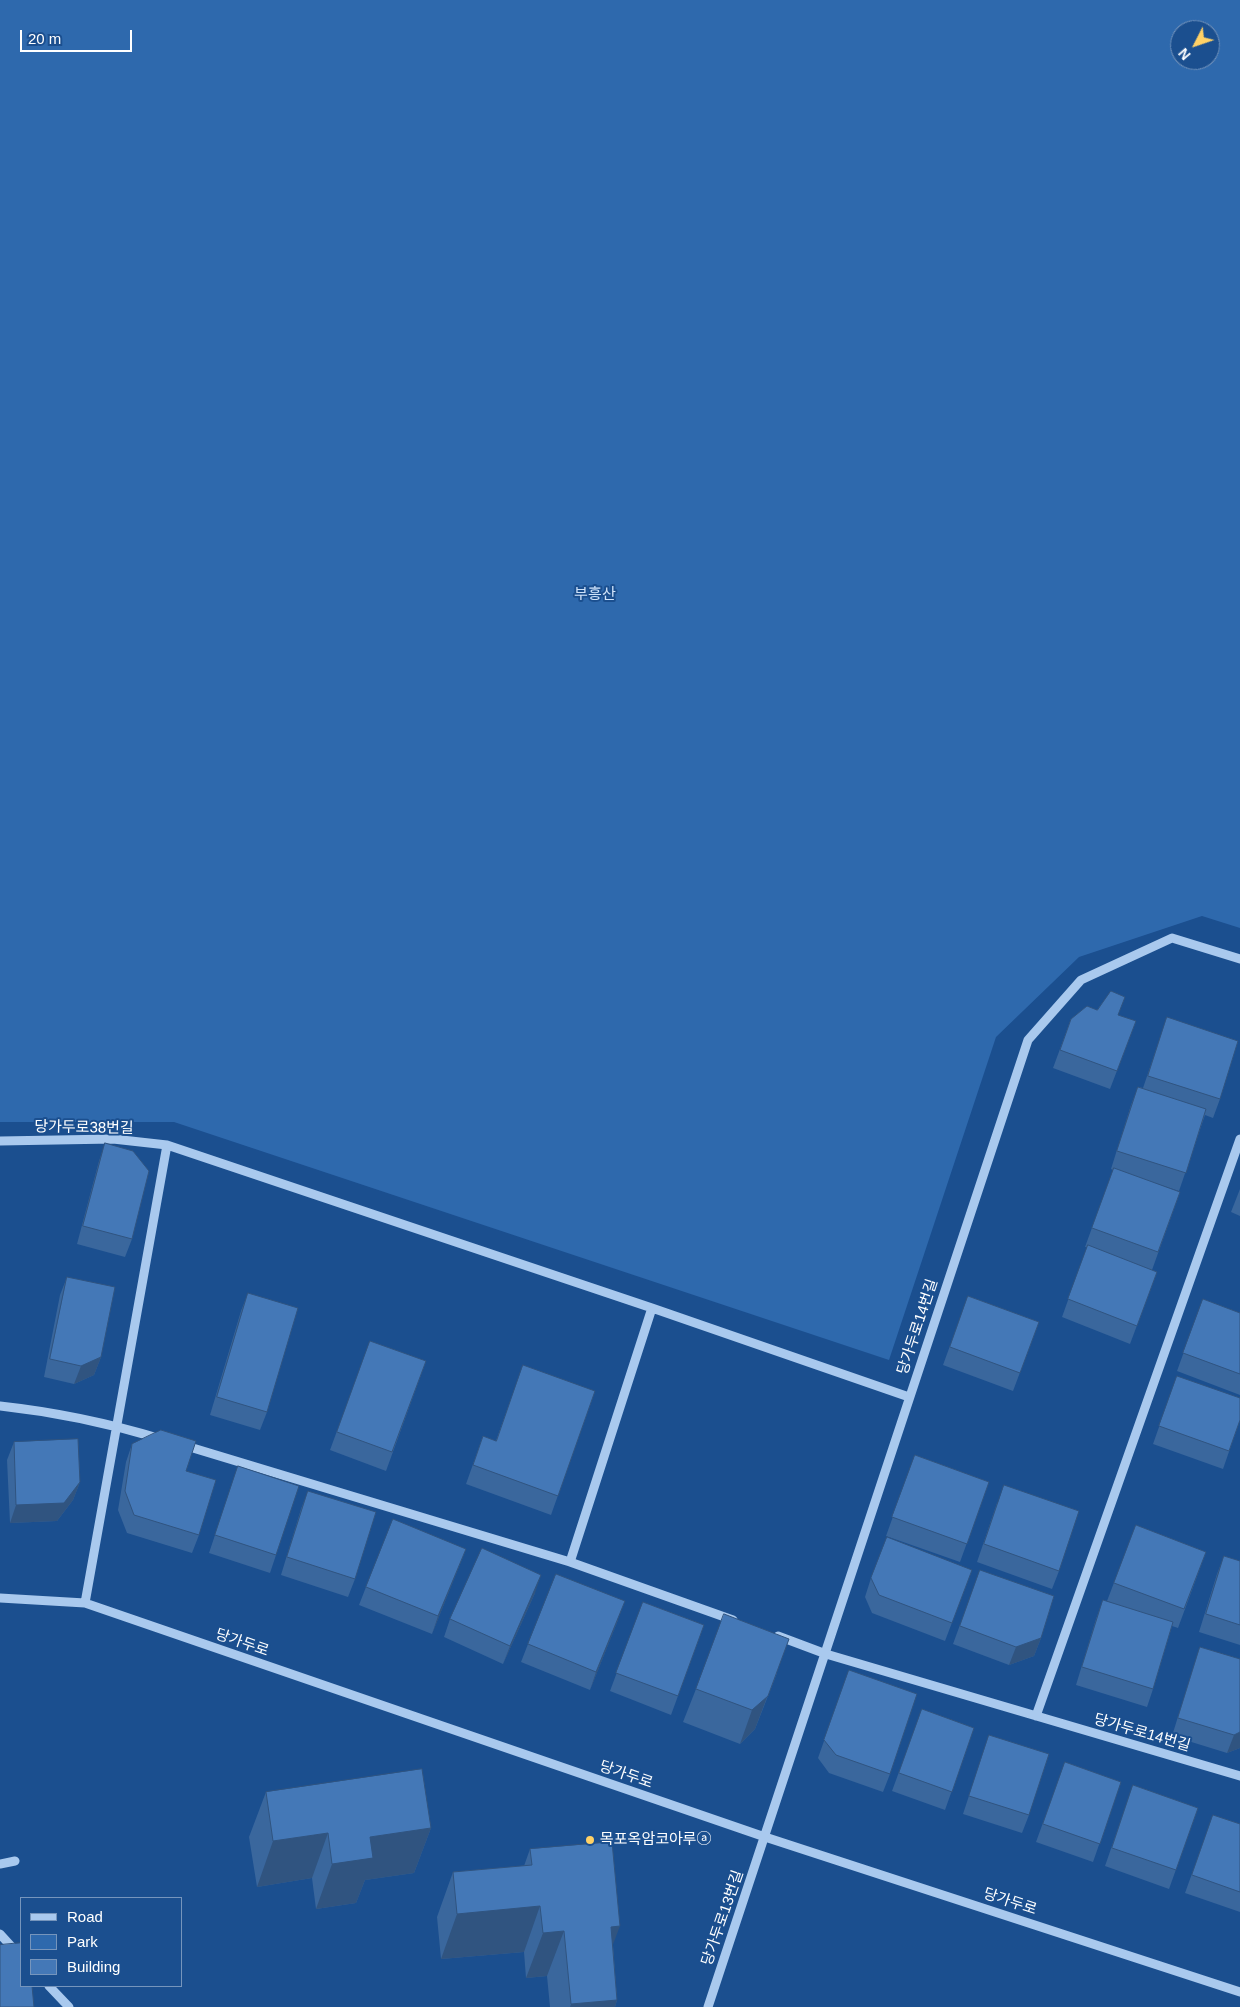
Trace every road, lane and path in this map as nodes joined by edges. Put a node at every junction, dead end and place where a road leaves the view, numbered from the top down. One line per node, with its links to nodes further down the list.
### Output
1 (1240, 959): 6 (street, 당가두로14번길)
2 (1240, 1139): 15 (street)
3 (0, 1141): 4 (street, 당가두로38번길)
4 (167, 1146): 5 (street, 당가두로38번길); 8 (street)
5 (652, 1308): 6 (street, 당가두로38번길); 9 (street)
6 (909, 1397): 14 (street, 당가두로14번길)
7 (0, 1406): 8 (street)
8 (117, 1425): 9 (street); 11 (street)
9 (570, 1562): 12 (street)
10 (0, 1598): 11 (street, 당가두로)
11 (85, 1603): 17 (street, 당가두로)
12 (744, 1624)
13 (771, 1634): 14 (street)
14 (826, 1654): 15 (street, 당가두로14번길); 17 (street, 당가두로13번길)
15 (1036, 1716): 16 (street, 당가두로14번길)
16 (1240, 1776)
17 (765, 1837): 23 (street, 당가두로); 25 (street, 당가두로13번길)
18 (15, 1861): 19 (street)
19 (0, 1864)
20 (0, 1934): 21 (street)
21 (20, 1956)
22 (50, 1987): 24 (street)
23 (1240, 1992)
24 (69, 2007)
25 (708, 2007)

